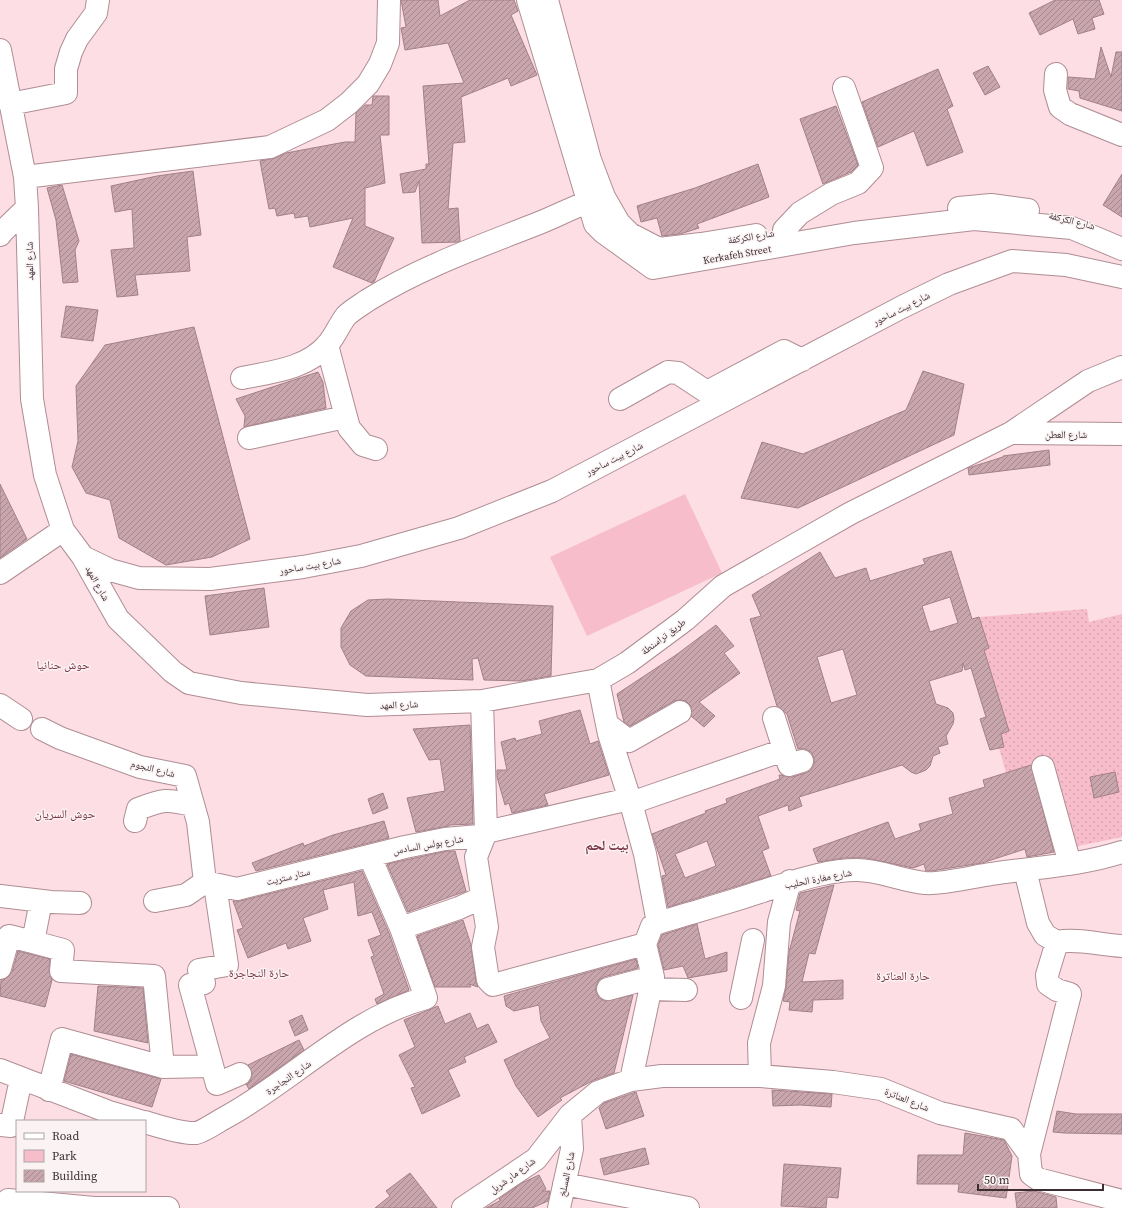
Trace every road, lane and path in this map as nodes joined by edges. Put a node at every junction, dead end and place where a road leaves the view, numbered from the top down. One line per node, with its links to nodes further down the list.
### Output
1 (98, 0): 8 (street)
2 (389, 0): 11 (street)
3 (528, 0): 10 (street)
4 (547, 0): 12 (street, شارع الكركفة)
5 (0, 50): 8 (street, شارع المهد)
6 (1056, 74): 9 (street)
7 (844, 88): 18 (street)
8 (10, 104): 11 (street, شارع المهد)
9 (1122, 136)
10 (576, 166): 12 (street); 14 (street)
11 (25, 177): 13 (street, شارع المهد)
12 (596, 199): 14 (street); 15 (street); 18 (street, شارع الكركفة)
13 (27, 208): 17 (street); 31 (street, شارع المهد)
14 (538, 223): 15 (street); 21 (street)
15 (594, 224): 18 (street, Kerkafeh Street)
16 (1122, 234): 18 (street, شارع الكركفة)
17 (0, 235)
18 (784, 238): 19 (street, Kerkafeh Street)
19 (1122, 249)
20 (1122, 277): 22 (street, شارع بيت ساحور)
21 (327, 345): 24 (street); 26 (street)
22 (802, 360): 25 (street); 32 (street, شارع بيت ساحور)
23 (1122, 367): 27 (street, طريق تراسنطة)
24 (242, 378)
25 (620, 399)
26 (345, 417): 29 (street); 30 (street)
27 (1011, 433): 28 (street, شارع العطن); 34 (street, طريق تراسنطة)
28 (1122, 434)
29 (249, 438)
30 (376, 449)
31 (63, 530): 32 (street, شارع المهد); 33 (street)
32 (83, 557): 35 (street, شارع المهد)
33 (0, 573)
34 (598, 680): 35 (street, شارع المهد); 39 (street)
35 (482, 701): 46 (street)
36 (0, 705): 38 (street)
37 (680, 712): 39 (street)
38 (21, 718)
39 (608, 725): 43 (street)
40 (42, 729): 44 (street, شارع النجوم)
41 (786, 737): 43 (street, شارع بولس السادس)
42 (1043, 767): 49 (street)
43 (631, 803): 46 (street, شارع بولس السادس); 58 (street)
44 (193, 805): 45 (street); 52 (street, شارع النجوم)
45 (135, 821)
46 (486, 832): 48 (street, شارع بولس السادس); 54 (street)
47 (1122, 852): 49 (street, شارع مغارة الحليب)
48 (370, 857): 52 (street, ستار ستريت); 59 (street)
49 (1070, 864): 50 (street, شارع مغارة الحليب)
50 (1025, 870): 51 (street, شارع مغارة الحليب); 62 (street)
51 (790, 881): 58 (street, شارع مغارة الحليب); 74 (street)
52 (210, 884): 56 (street); 70 (street, شارع النجوم)
53 (0, 896): 55 (street)
54 (481, 898): 59 (street); 63 (street)
55 (41, 901): 57 (street); 61 (street)
56 (155, 901)
57 (80, 902)
58 (658, 923): 63 (street)
59 (401, 928): 81 (street, شارع النجاجرة)
60 (753, 940): 69 (street)
61 (33, 942): 65 (street); 71 (street)
62 (1056, 942): 64 (street); 83 (street)
63 (645, 944): 66 (street)
64 (1122, 946)
65 (0, 968)
66 (652, 983): 67 (street); 68 (street); 76 (street)
67 (608, 989)
68 (686, 990)
69 (742, 998)
70 (212, 1066): 71 (street); 73 (street)
71 (163, 1067): 77 (street)
72 (0, 1070): 75 (street)
73 (240, 1074)
74 (760, 1076): 76 (street, شارع العناترة); 83 (street, شارع العناترة)
75 (21, 1078): 77 (street); 82 (street)
76 (631, 1080): 78 (street, شارع مار شربل)
77 (49, 1090): 79 (street)
78 (570, 1115): 84 (street, شارع المسلخ); 90 (street, شارع مار شربل)
79 (107, 1117): 80 (street)
80 (132, 1120)
81 (146, 1122)
82 (0, 1125)
83 (1029, 1154): 86 (street)
84 (564, 1184): 91 (street, شارع المسلخ); 92 (street)
85 (95, 1192): 88 (street)
86 (1122, 1201)
87 (7, 1208): 88 (street)
88 (94, 1208): 89 (street)
89 (168, 1208)
90 (463, 1208)
91 (559, 1208)
92 (688, 1208)

